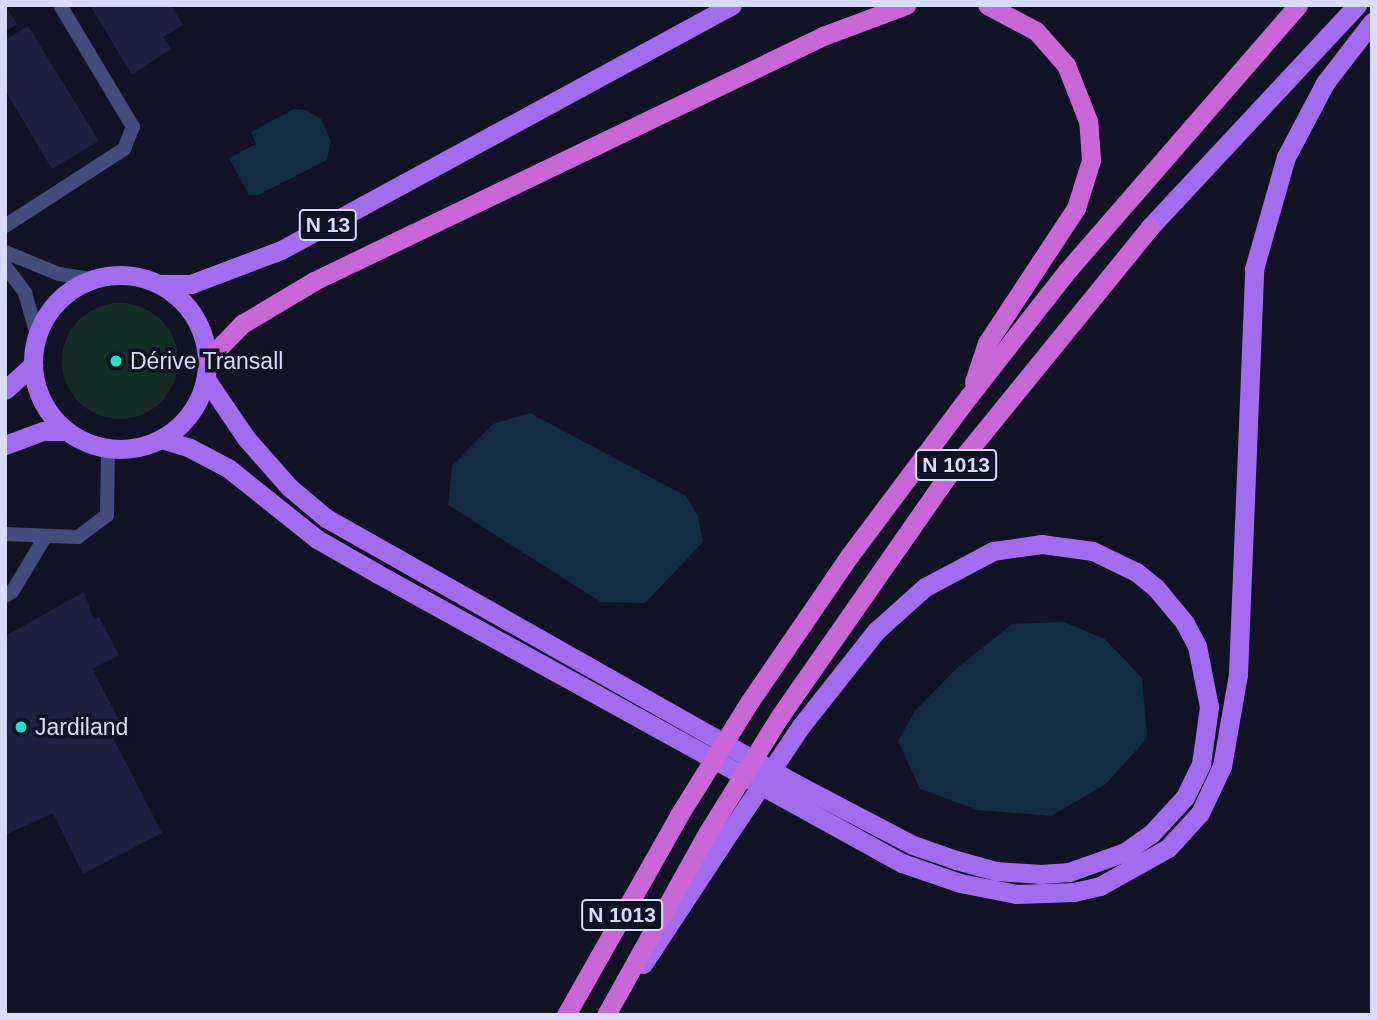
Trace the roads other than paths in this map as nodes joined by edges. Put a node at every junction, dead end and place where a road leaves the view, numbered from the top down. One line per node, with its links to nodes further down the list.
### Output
1 (60, 5): 8 (street)
2 (732, 5): 13 (main road, N 13)
3 (906, 5): 16 (highway)
4 (987, 5): 18 (highway)
5 (1298, 5): 18 (highway, N 1013)
6 (1357, 5): 9 (main road, N 1013)
7 (1372, 22): 20 (main road)
8 (5, 226)
9 (1150, 227): 26 (highway, N 1013, bridge)
10 (5, 252): 12 (street)
11 (5, 266): 14 (street)
12 (92, 279): 13 (main road); 14 (main road)
13 (162, 284): 16 (main road)
14 (37, 335): 15 (main road)
15 (33, 365): 17 (main road); 19 (main road)
16 (207, 369): 20 (main road); 26 (main road, bridge)
17 (5, 390)
18 (968, 396): 27 (highway, N 1013, bridge)
19 (67, 431): 21 (main road); 22 (main road)
20 (161, 439): 22 (main road)
21 (5, 445)
22 (108, 448): 24 (street)
23 (5, 534): 24 (street)
24 (44, 539): 25 (street)
25 (5, 596)
26 (716, 837): 28 (highway, N 1013)
27 (566, 1015)
28 (608, 1015)

